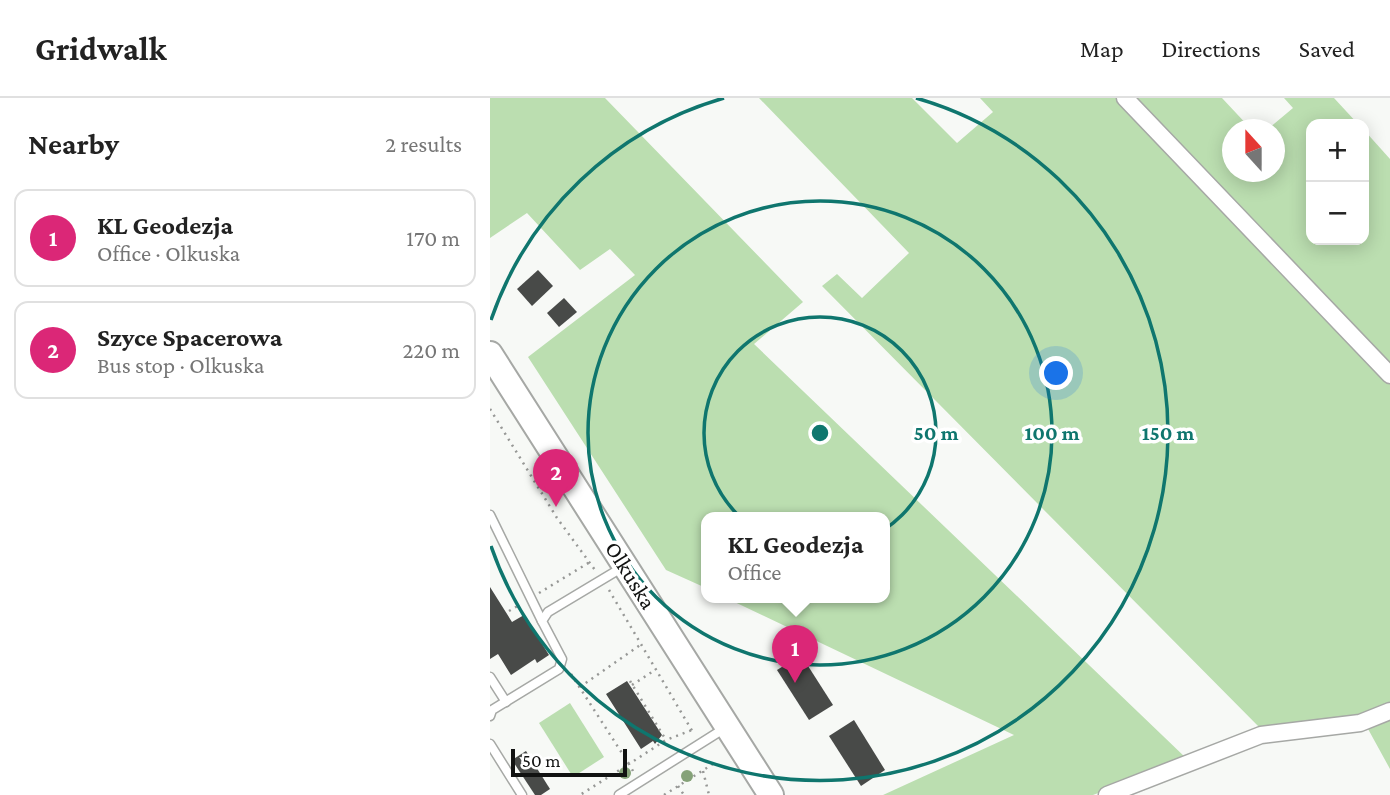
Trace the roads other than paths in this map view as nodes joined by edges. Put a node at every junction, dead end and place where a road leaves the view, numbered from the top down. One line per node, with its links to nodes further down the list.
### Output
1 (1125, 98): 3 (street)
2 (490, 354): 5 (main road, Olkuska)
3 (1390, 375)
4 (490, 515): 6 (lane)
5 (625, 566): 6 (lane); 11 (main road, Olkuska)
6 (542, 621): 8 (lane)
7 (490, 677): 8 (lane)
8 (506, 702): 10 (lane)
9 (1390, 711): 13 (street)
10 (490, 716)
11 (727, 726): 15 (lane); 16 (main road, Olkuska)
12 (490, 744): 14 (lane)
13 (1112, 793)
14 (522, 795)
15 (620, 795)
16 (771, 795)

